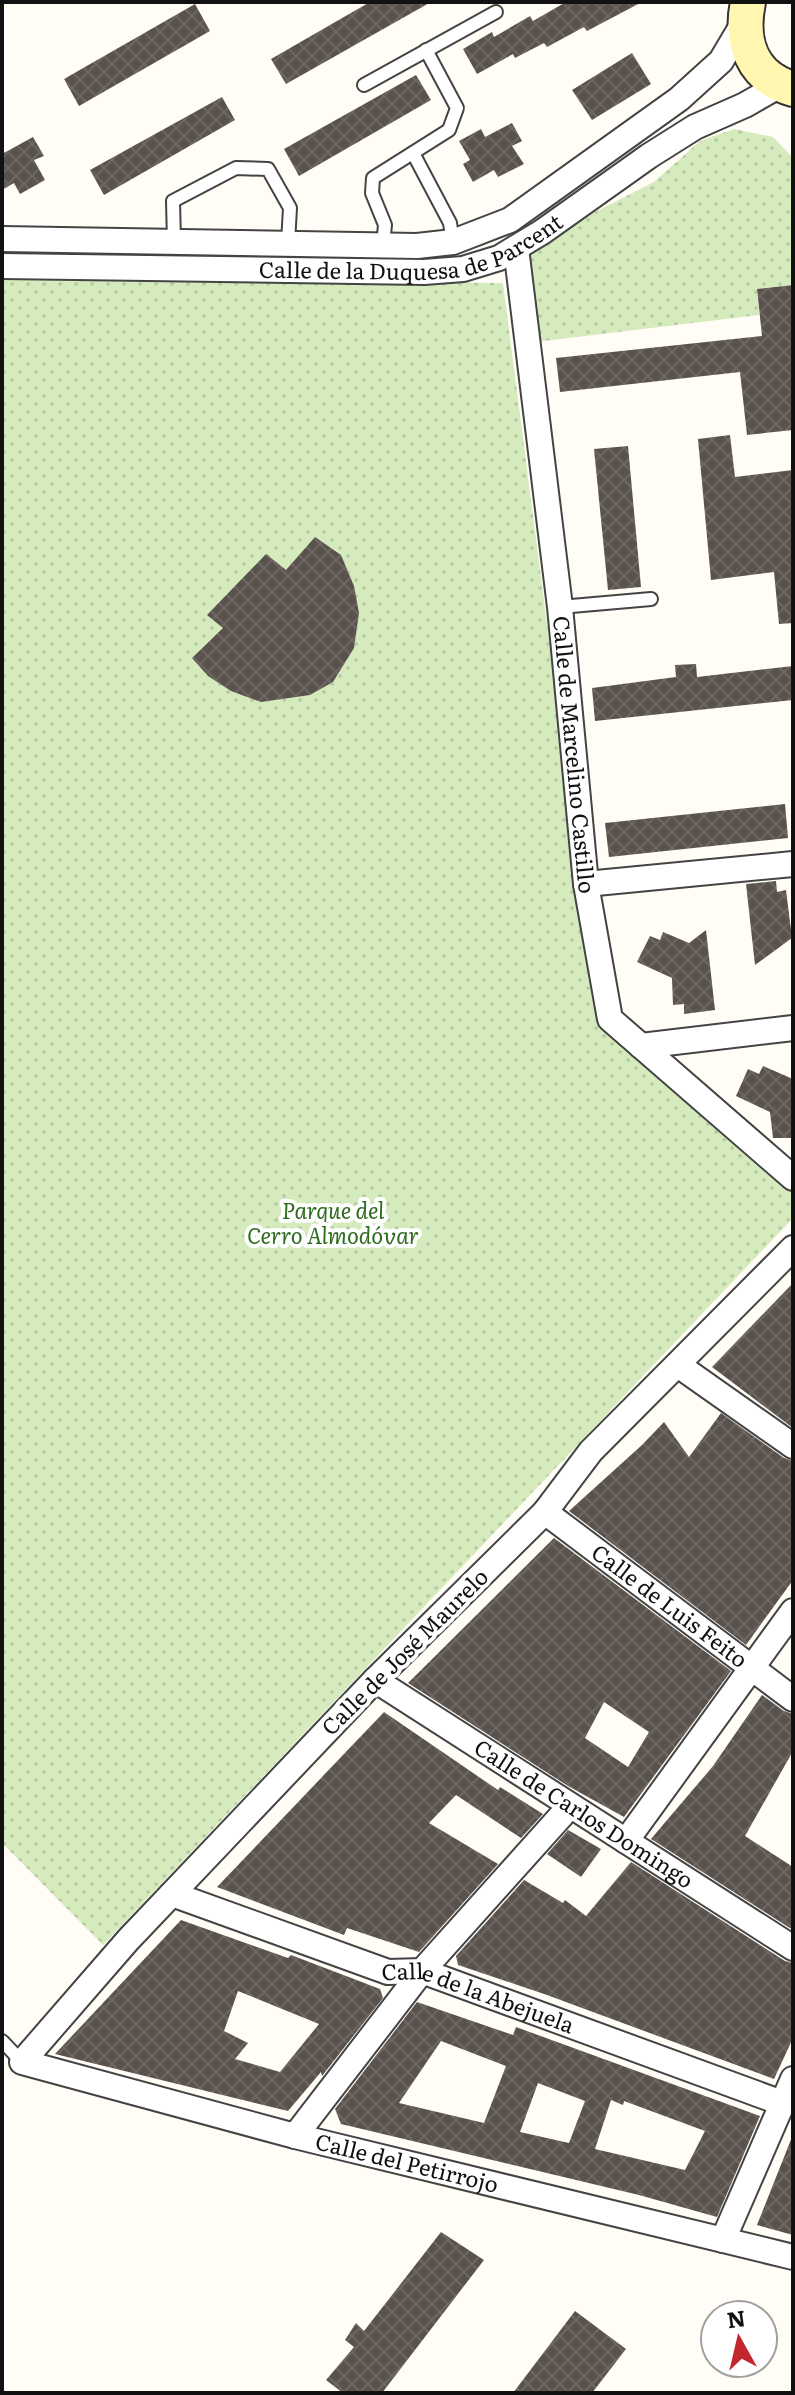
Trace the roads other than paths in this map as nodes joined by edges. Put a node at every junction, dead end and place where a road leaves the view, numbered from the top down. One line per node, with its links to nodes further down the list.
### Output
1 (496, 12): 3 (lane)
2 (746, 13): 5 (main road); 9 (street, Calle de la Duquesa de Parcent)
3 (426, 50): 4 (lane); 6 (lane)
4 (364, 85)
5 (789, 93): 12 (street, Calle de la Duquesa de Parcent)
6 (413, 153): 9 (lane); 11 (lane)
7 (2, 239): 8 (street, Calle de la Duquesa de Parcent)
8 (174, 242): 10 (street, Calle de la Duquesa de Parcent); 10 (lane)
9 (453, 242): 11 (street, Calle de la Duquesa de Parcent)
10 (288, 243): 11 (street, Calle de la Duquesa de Parcent)
11 (383, 245)
12 (516, 248): 13 (street, Calle de la Duquesa de Parcent); 15 (street, Calle de Marcelino Castillo)
13 (2, 266)
14 (651, 599): 15 (lane)
15 (560, 607): 17 (street, Calle de Marcelino Castillo)
16 (793, 864): 17 (street)
17 (586, 884): 19 (street, Calle de Marcelino Castillo)
18 (793, 1028): 19 (street)
19 (641, 1046): 20 (street, Calle de Marcelino Castillo)
20 (793, 1178)
21 (793, 1248): 22 (street, Calle de José Maurelo)
22 (678, 1365): 23 (street); 24 (street, Calle de José Maurelo)
23 (793, 1446)
24 (545, 1512): 26 (street, Calle de Luis Feito); 27 (street, Calle de José Maurelo)
25 (793, 1611): 26 (street)
26 (750, 1669): 28 (street, Calle de Luis Feito); 30 (street)
27 (375, 1680): 29 (street, Calle de Carlos Domingo); 31 (street, Calle de José Maurelo)
28 (793, 1699)
29 (570, 1806): 30 (street, Calle de Carlos Domingo); 33 (street)
30 (626, 1841): 32 (street, Calle de Carlos Domingo)
31 (172, 1894): 33 (street, Calle de la Abejuela); 35 (street, Calle de José Maurelo)
32 (793, 1948)
33 (422, 1971): 37 (street, Calle de la Abejuela); 38 (street)
34 (2, 2041): 35 (lane)
35 (22, 2062): 38 (street, Calle del Petirrojo)
36 (793, 2079): 37 (street)
37 (782, 2103): 39 (street)
38 (295, 2136): 39 (street, Calle del Petirrojo)
39 (723, 2240): 40 (street, Calle del Petirrojo)
40 (793, 2257)

